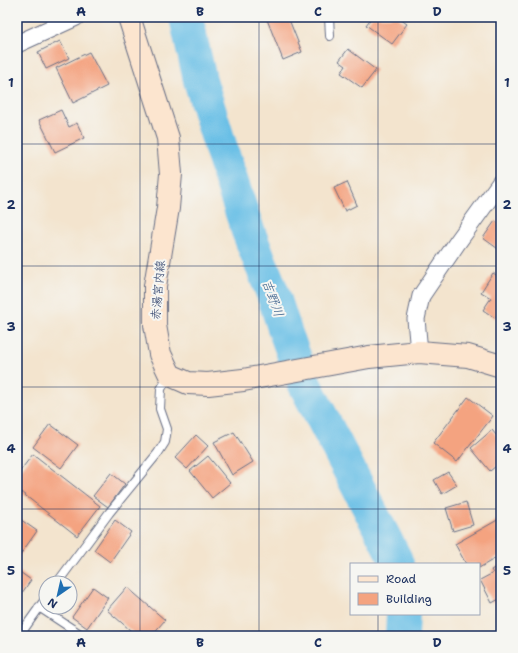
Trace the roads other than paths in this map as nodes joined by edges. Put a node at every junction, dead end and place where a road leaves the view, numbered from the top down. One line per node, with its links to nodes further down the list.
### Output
1 (76, 17): 5 (street)
2 (129, 17): 9 (main road, 赤湯宮内線)
3 (330, 17): 4 (lane)
4 (330, 36)
5 (17, 44)
6 (501, 182): 7 (street)
7 (419, 352): 8 (main road); 9 (main road)
8 (501, 366)
9 (170, 375): 10 (lane)
10 (63, 575)
11 (38, 608): 13 (lane)
12 (51, 615): 14 (lane)
13 (19, 636)
14 (83, 636)

